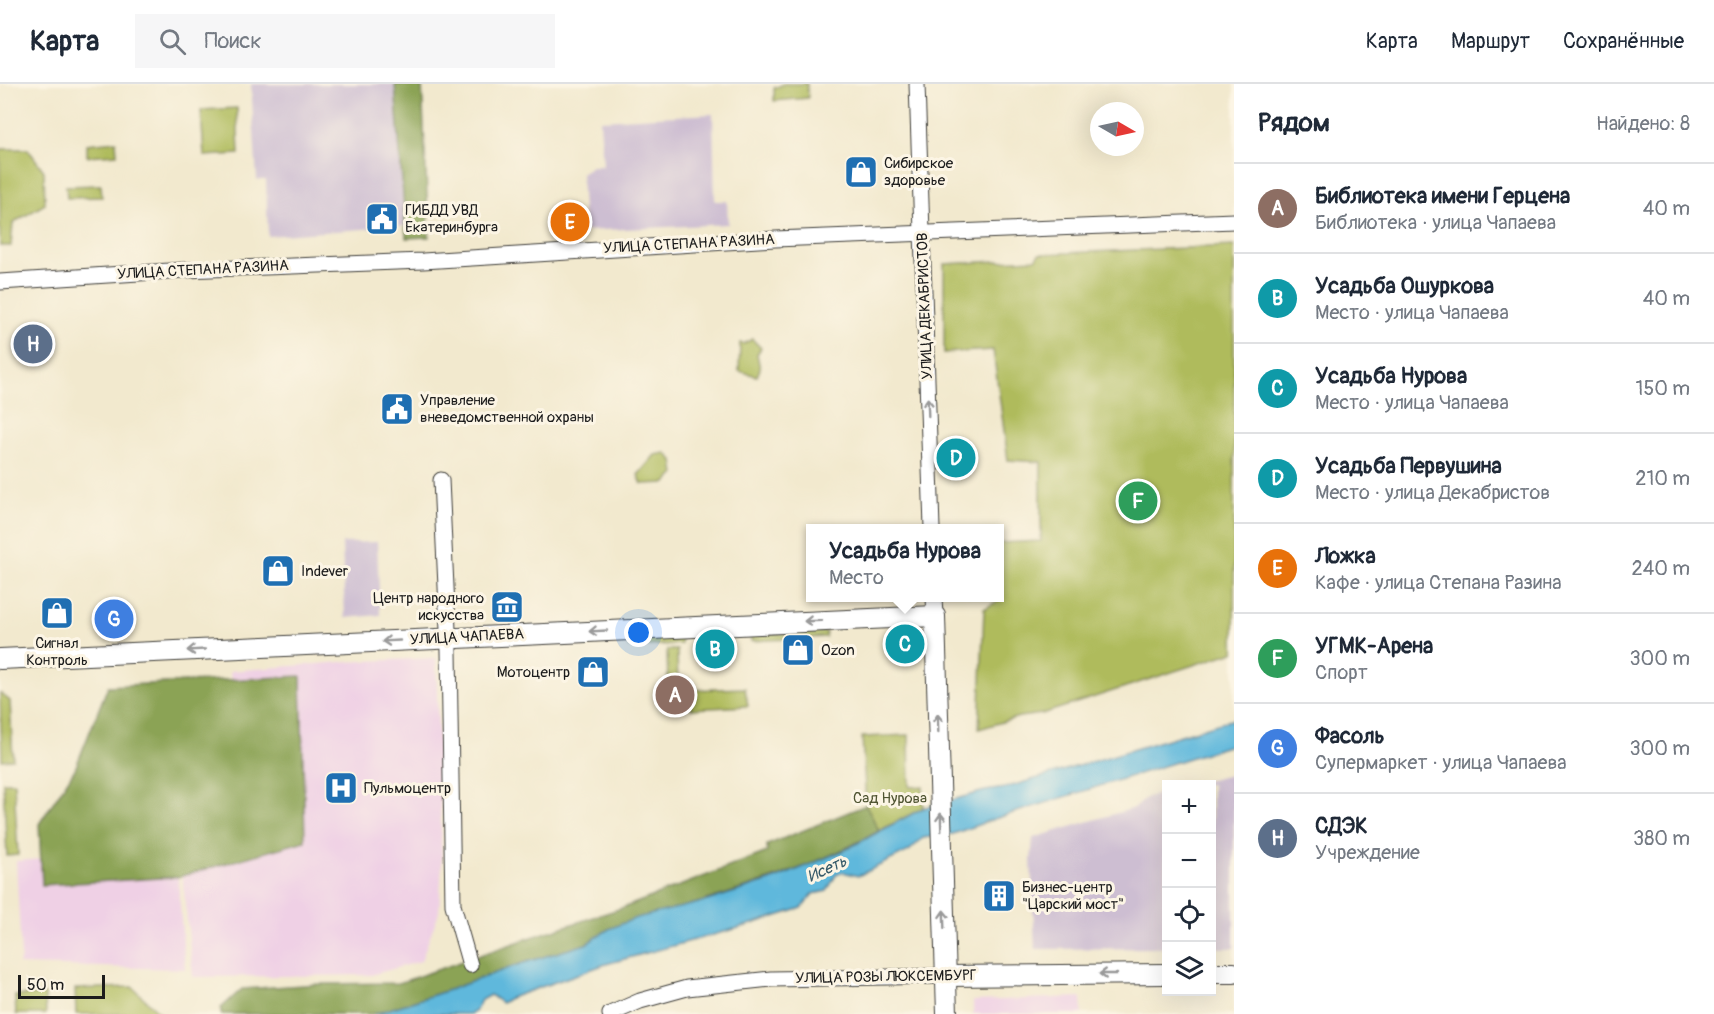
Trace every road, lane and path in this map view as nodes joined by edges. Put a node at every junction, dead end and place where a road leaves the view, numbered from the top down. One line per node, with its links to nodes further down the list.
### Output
1 (917, 84): 3 (street, УЛИЦА ДЕКАБРИСТОВ)
2 (1234, 221): 3 (street, УЛИЦА СТЕПАНА РАЗИНА)
3 (923, 233): 4 (street, УЛИЦА СТЕПАНА РАЗИНА); 6 (street, УЛИЦА ДЕКАБРИСТОВ, one-way to 3)
4 (0, 282)
5 (441, 480): 8 (street)
6 (932, 524)
7 (934, 607): 8 (main road, УЛИЦА ЧАПАЕВА, one-way to 8); 14 (main road, one-way to 7)
8 (449, 638): 9 (main road, УЛИЦА ЧАПАЕВА, one-way to 9); 10 (street)
9 (0, 659)
10 (470, 965)
11 (1216, 973): 12 (main road)
12 (1234, 973)
13 (1162, 974): 14 (main road, УЛИЦА РОЗЫ ЛЮКСЕМБУРГ, one-way to 14)
14 (946, 976): 15 (street, УЛИЦА РОЗЫ ЛЮКСЕМБУРГ); 16 (main road)
15 (610, 1014)
16 (947, 1014)

